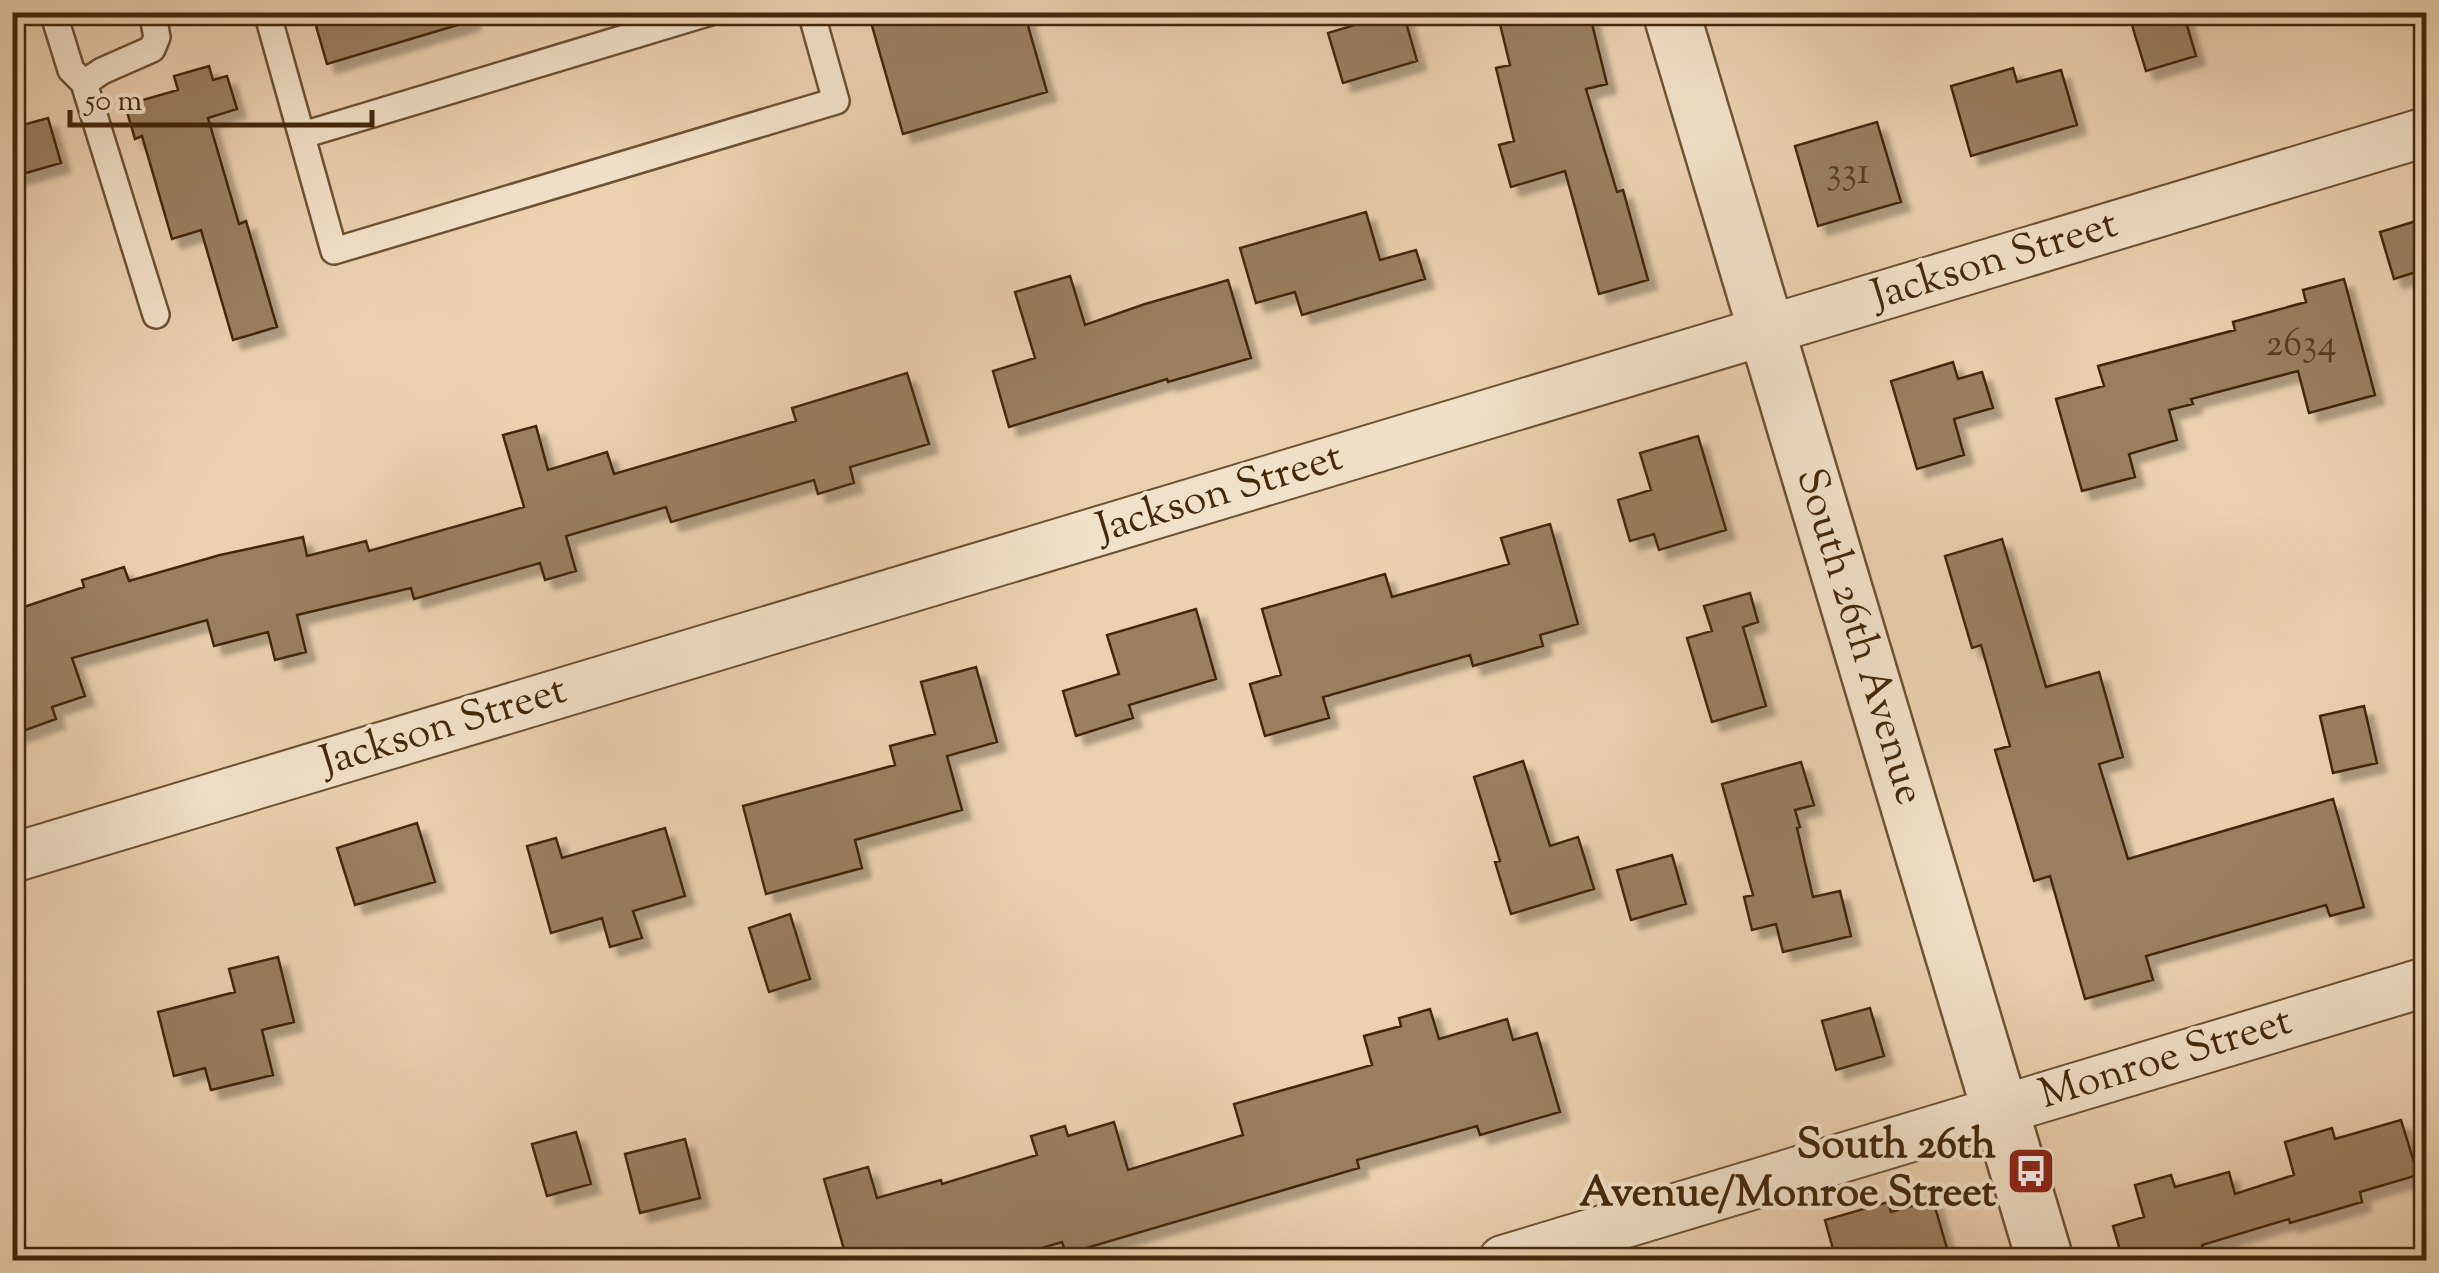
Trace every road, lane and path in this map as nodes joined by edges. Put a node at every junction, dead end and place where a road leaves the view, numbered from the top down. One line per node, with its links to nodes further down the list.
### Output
1 (53, 12): 7 (lane)
2 (152, 12): 7 (lane)
3 (268, 12): 9 (lane)
4 (711, 12): 9 (lane)
5 (811, 12): 9 (lane)
6 (1671, 12): 11 (street, South 26th Avenue)
7 (84, 83): 10 (lane)
8 (2426, 132): 11 (street, Jackson Street)
9 (303, 135)
10 (156, 315)
11 (1766, 331): 12 (street, Jackson Street); 14 (street, South 26th Avenue)
12 (12, 858)
13 (2426, 982): 14 (street, Monroe Street)
14 (1999, 1111): 15 (street, Monroe Street); 16 (street, South 26th Avenue)
15 (1503, 1260)
16 (2046, 1260)

